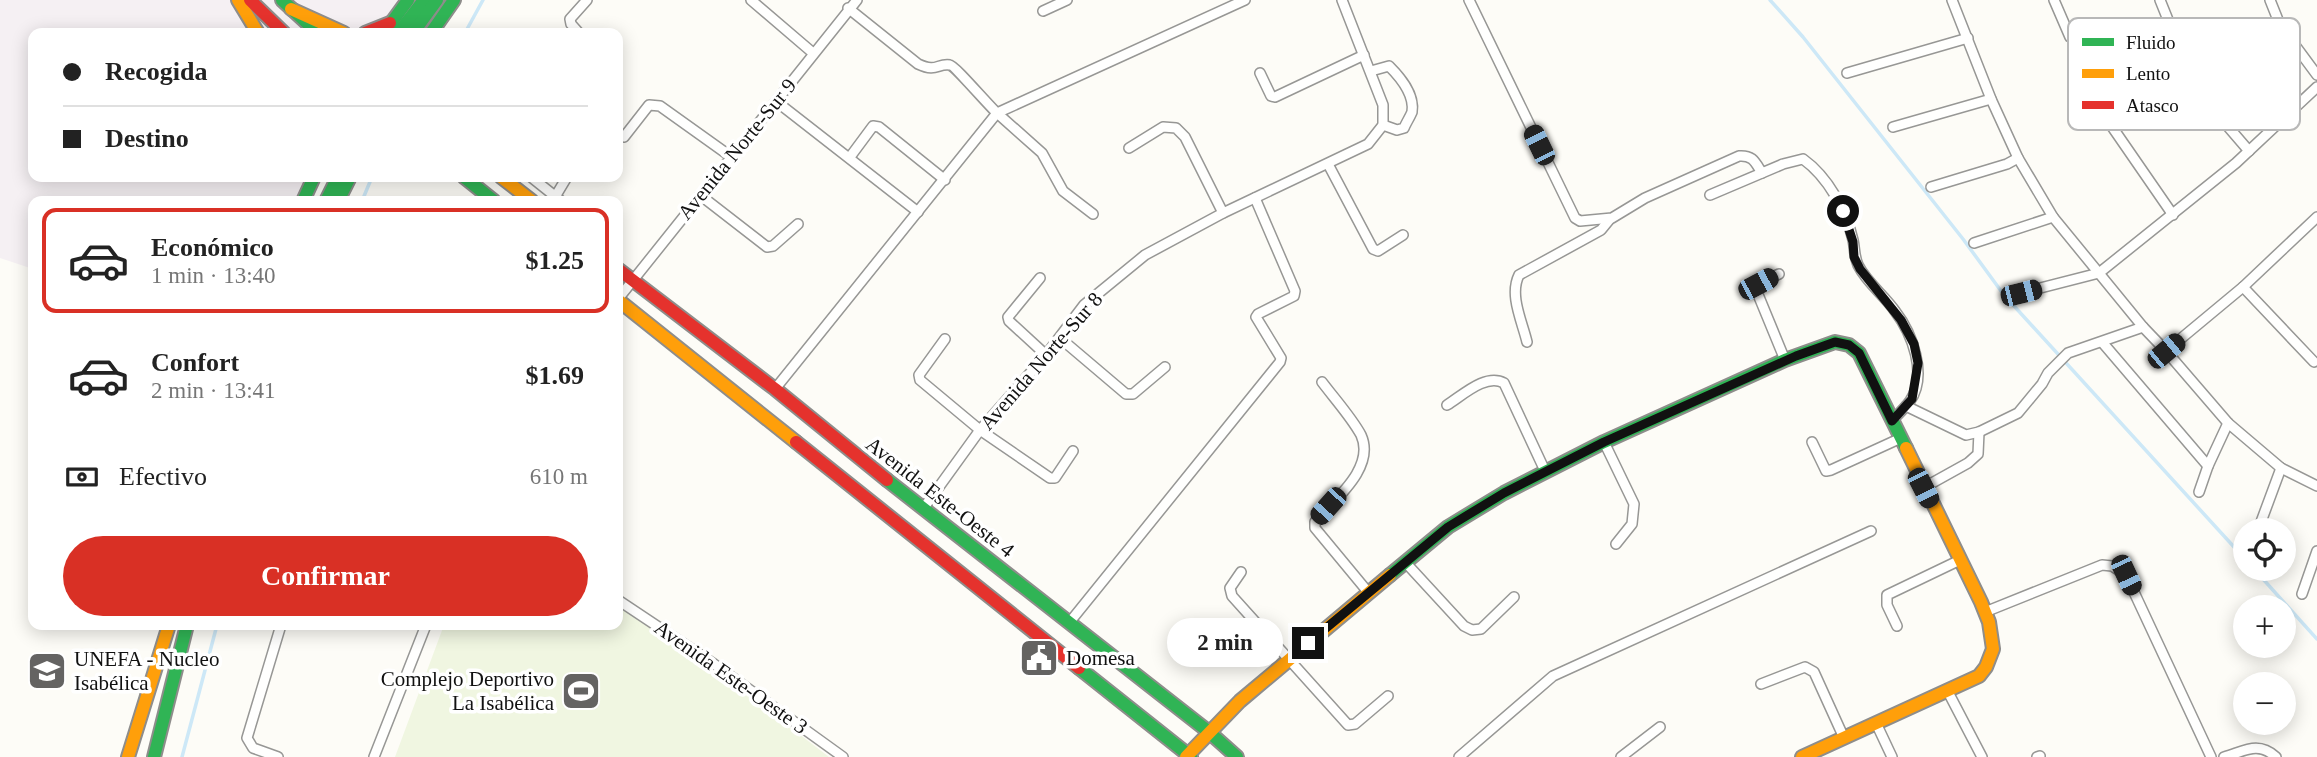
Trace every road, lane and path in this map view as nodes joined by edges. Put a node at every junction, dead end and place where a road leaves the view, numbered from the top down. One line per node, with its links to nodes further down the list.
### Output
1 (237, 0): 22 (main road)
2 (250, 0): 23 (main road)
3 (408, 0): 26 (main road)
4 (454, 0): 29 (main road)
5 (587, 0): 30 (street)
6 (751, 0): 34 (street)
7 (857, 0): 18 (street, Avenida Norte-Sur 9)
8 (1067, 0): 19 (street)
9 (1245, 0): 44 (street)
10 (1342, 0): 35 (street)
11 (1469, 0): 74 (street)
12 (1952, 0): 32 (street)
13 (2054, 0): 31 (street)
14 (2160, 0): 20 (street)
15 (2270, 0): 21 (street)
16 (431, 1): 27 (main road); 28 (main road)
17 (286, 5): 24 (main road); 25 (main road)
18 (848, 8): 34 (street, Avenida Norte-Sur 9); 44 (street)
19 (1043, 11)
20 (2167, 18)
21 (2277, 18)
22 (255, 28)
23 (279, 28)
24 (312, 28)
25 (334, 28)
26 (392, 28)
27 (394, 28)
28 (416, 28)
29 (434, 28)
30 (575, 28)
31 (2068, 32)
32 (1968, 38): 38 (street); 41 (street)
33 (2300, 52): 39 (street)
34 (813, 53): 42 (street, Avenida Norte-Sur 9)
35 (1364, 55): 36 (street); 37 (street)
36 (1371, 71): 45 (street); 45 (street)
37 (1260, 73)
38 (1847, 73)
39 (2317, 75)
40 (2317, 87): 43 (street)
41 (1991, 99): 46 (street); 55 (street)
42 (777, 102): 53 (street, Avenida Norte-Sur 9); 54 (street)
43 (2300, 103)
44 (997, 113): 58 (street); 71 (street)
45 (1383, 125): 56 (street, Avenida Norte-Sur 8)
46 (1893, 128)
47 (2114, 130): 72 (street)
48 (2231, 130): 52 (street)
49 (2271, 130): 52 (street)
50 (624, 136): 53 (street)
51 (1129, 148): 70 (street)
52 (2249, 151): 72 (street)
53 (730, 156): 63 (street, Avenida Norte-Sur 9)
54 (850, 157): 58 (street); 69 (street)
55 (2018, 158): 62 (street); 73 (street)
56 (1328, 164): 68 (street, Avenida Norte-Sur 8); 77 (street)
57 (1762, 173): 64 (street); 74 (street); 101 (street)
58 (945, 180): 69 (street)
59 (470, 182): 65 (main road)
60 (507, 182): 66 (main road)
61 (537, 182): 67 (street)
62 (1931, 187)
63 (700, 195): 76 (street); 83 (street, Avenida Norte-Sur 9)
64 (1710, 195)
65 (488, 196)
66 (525, 196)
67 (554, 196)
68 (1255, 198): 70 (street, Avenida Norte-Sur 8); 129 (street)
69 (918, 212): 99 (street)
70 (1223, 213): 89 (street, Avenida Norte-Sur 8)
71 (1093, 214)
72 (2173, 215): 80 (street)
73 (2053, 217): 78 (street); 80 (street)
74 (1612, 218): 91 (street)
75 (2315, 222): 84 (street)
76 (798, 224)
77 (1403, 235)
78 (1974, 243)
79 (623, 273): 83 (main road, Avenida Este-Oeste 4)
80 (2099, 273): 86 (street); 88 (street)
81 (1779, 274): 95 (street)
82 (1040, 278): 94 (street)
83 (632, 280): 85 (street, Avenida Norte-Sur 9); 99 (main road, Avenida Este-Oeste 4)
84 (2243, 287): 93 (street); 96 (street)
85 (623, 293)
86 (2021, 293)
87 (623, 304): 143 (main road)
88 (2143, 327): 92 (street); 93 (street)
89 (1059, 338): 94 (street, Avenida Norte-Sur 8); 97 (street)
90 (944, 339): 104 (street)
91 (1527, 342)
92 (2102, 342): 105 (street); 110 (street)
93 (2166, 351): 103 (street)
94 (1046, 355): 104 (street, Avenida Norte-Sur 8)
95 (1785, 360): 102 (main road); 107 (main road)
96 (2314, 362)
97 (1166, 367)
98 (1322, 382): 124 (street)
99 (775, 389): 116 (main road, Avenida Este-Oeste 4)
100 (1447, 405): 112 (street)
101 (1906, 406): 102 (street); 105 (street)
102 (1892, 421): 106 (main road)
103 (2228, 423): 110 (street); 111 (street)
104 (980, 430): 109 (street); 116 (street, Avenida Norte-Sur 8)
105 (1979, 432): 114 (street)
106 (1901, 438): 108 (street); 114 (main road)
107 (1604, 442): 112 (main road); 119 (street)
108 (1812, 442)
109 (1073, 451)
110 (2208, 466): 115 (street)
111 (2281, 468): 113 (street); 117 (street)
112 (1546, 473): 122 (main road)
113 (2317, 486)
114 (1923, 488): 121 (main road)
115 (2199, 492)
116 (923, 509): 129 (main road, Avenida Este-Oeste 4)
117 (2263, 518)
118 (1871, 531): 150 (street)
119 (1616, 544)
120 (2317, 551): 125 (street)
121 (1960, 561): 128 (main road); 130 (street)
122 (1406, 563): 124 (main road); 126 (street)
123 (1241, 572): 135 (street)
124 (1367, 592): 135 (main road)
125 (2302, 594)
126 (1514, 597)
127 (623, 603): 148 (street, Avenida Este-Oeste 3)
128 (1985, 612): 137 (main road); 155 (street)
129 (1069, 623): 141 (main road, Avenida Este-Oeste 4)
130 (1897, 626)
131 (167, 630): 144 (main road)
132 (186, 630): 145 (main road)
133 (279, 630): 146 (street)
134 (424, 630): 147 (street)
135 (1288, 660): 138 (street); 141 (main road)
136 (1761, 684): 142 (street)
137 (1947, 690): 139 (main road); 154 (street)
138 (1388, 696)
139 (1876, 723): 142 (main road); 153 (street)
140 (1660, 727): 151 (street)
141 (1209, 732): 143 (main road); 149 (main road, Avenida Este-Oeste 4)
142 (1844, 738): 152 (main road)
143 (1188, 756)
144 (128, 757)
145 (154, 757)
146 (278, 757)
147 (374, 757)
148 (843, 757)
149 (1237, 757)
150 (1459, 757)
151 (1621, 757)
152 (1802, 757)
153 (1892, 757)
154 (1982, 757)
155 (2211, 757)
156 (2224, 757): 157 (street)
157 (2276, 757)

